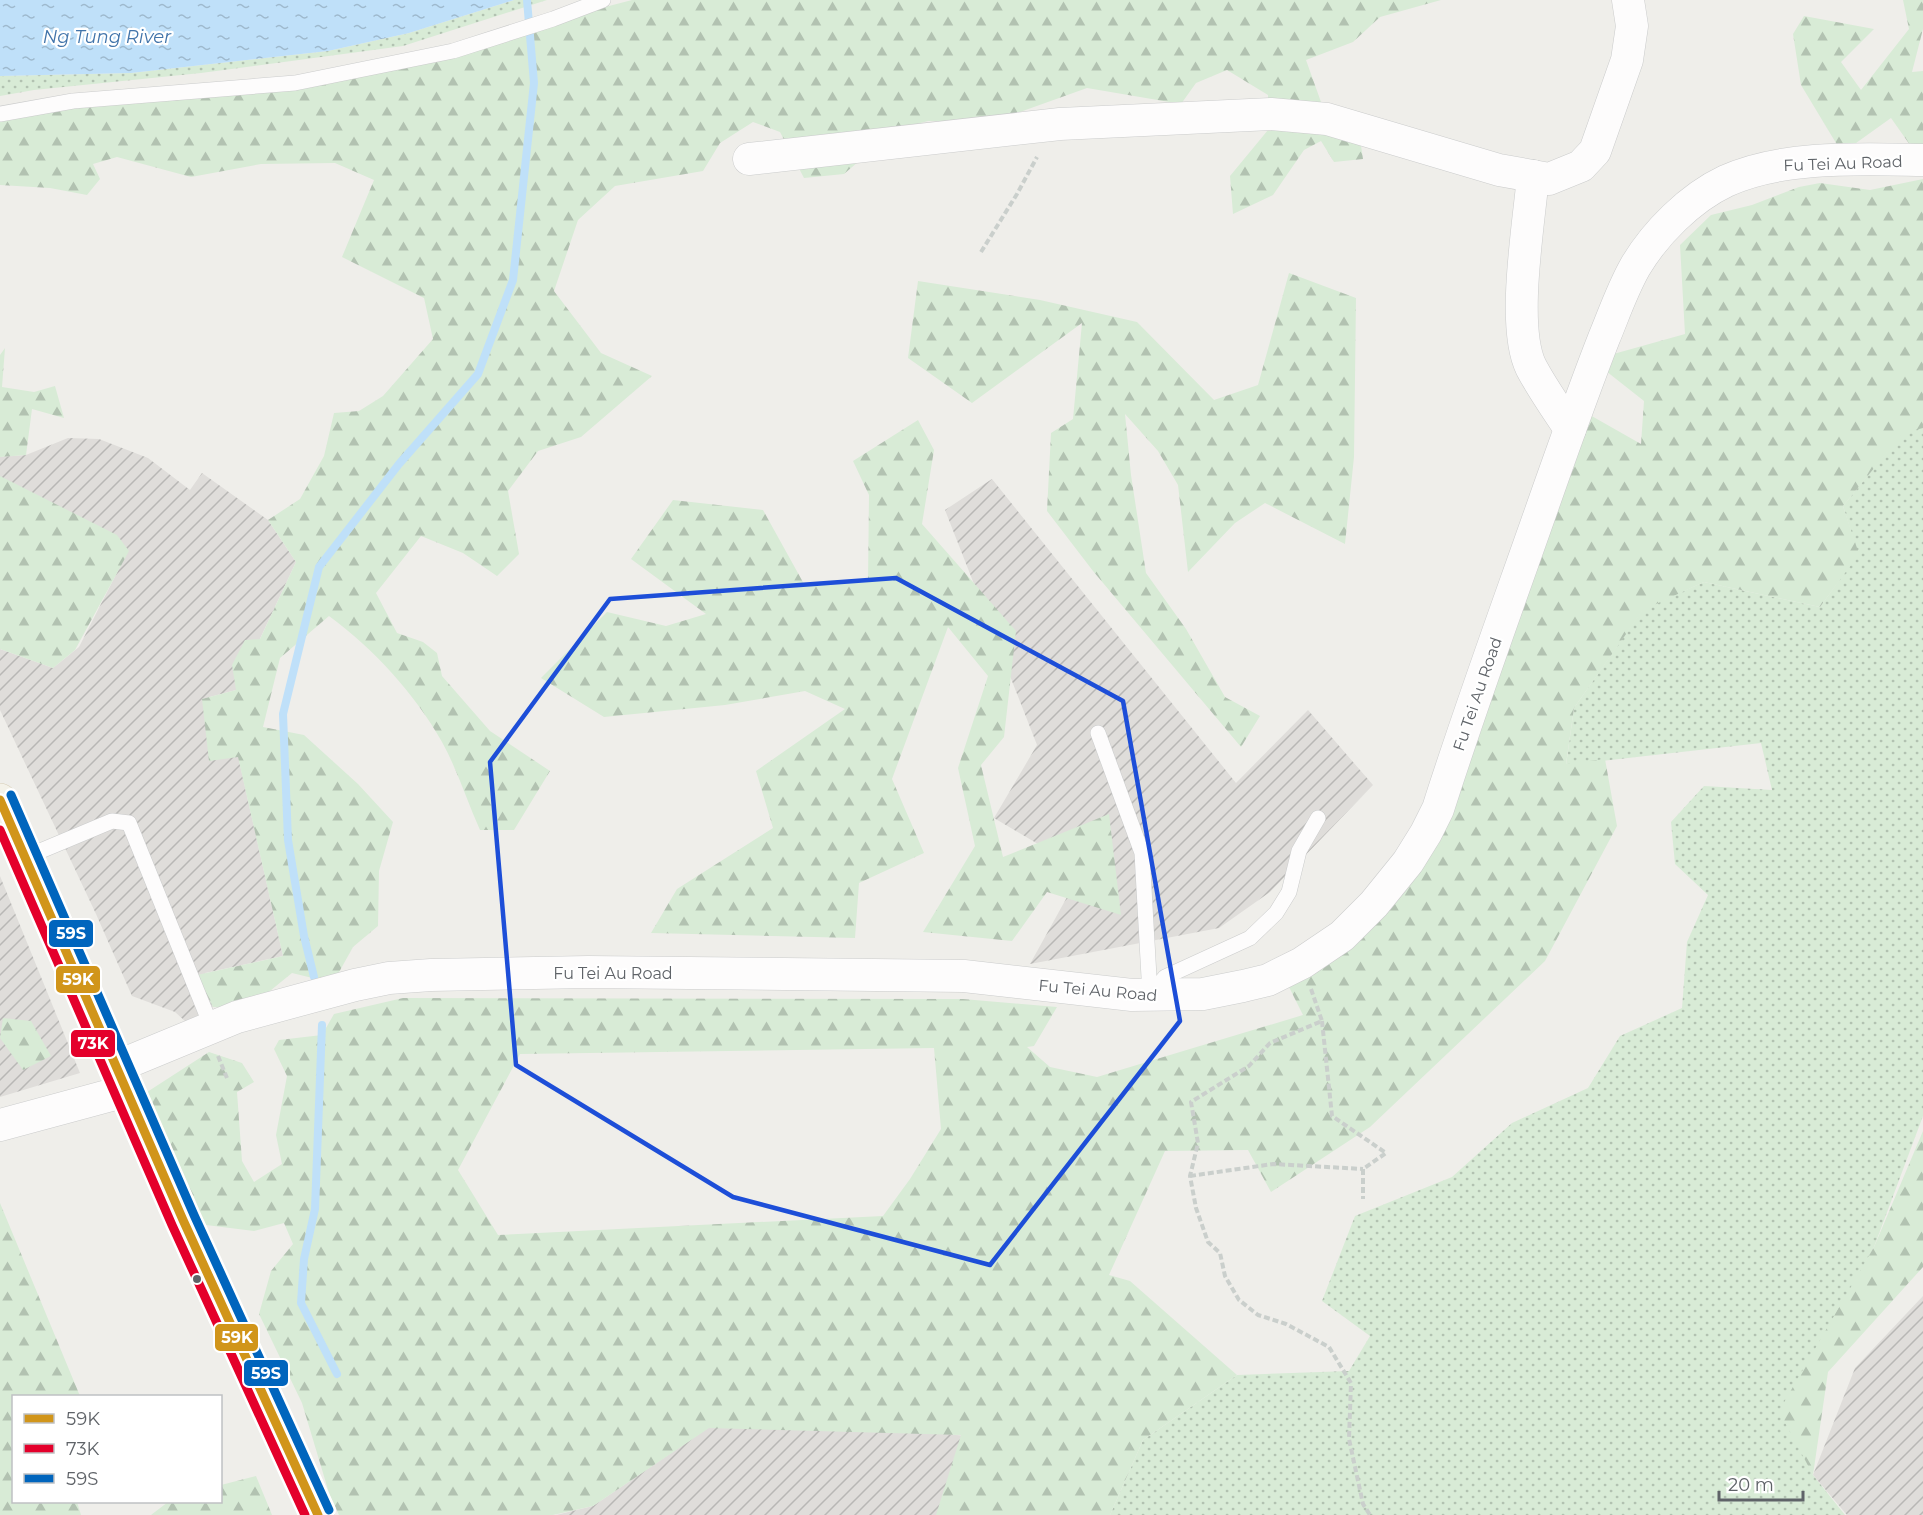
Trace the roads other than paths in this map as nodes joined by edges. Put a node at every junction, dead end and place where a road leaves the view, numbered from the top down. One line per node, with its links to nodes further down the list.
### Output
1 (603, 0): 3 (lane)
2 (1628, 0): 6 (street)
3 (0, 114)
4 (749, 159): 6 (street)
5 (1923, 160): 7 (street, Fu Tei Au Road)
6 (1533, 176): 7 (street)
7 (1570, 429): 12 (street, Fu Tei Au Road)
8 (1098, 733): 12 (lane)
9 (0, 800): 11 (main road)
10 (1318, 818): 12 (lane)
11 (26, 857): 13 (lane); 14 (main road)
12 (1150, 995): 13 (street, Fu Tei Au Road)
13 (212, 1028): 14 (street, Fu Tei Au Road)
14 (121, 1079): 15 (street, Fu Tei Au Road); 16 (main road)
15 (0, 1125)
16 (318, 1515)

